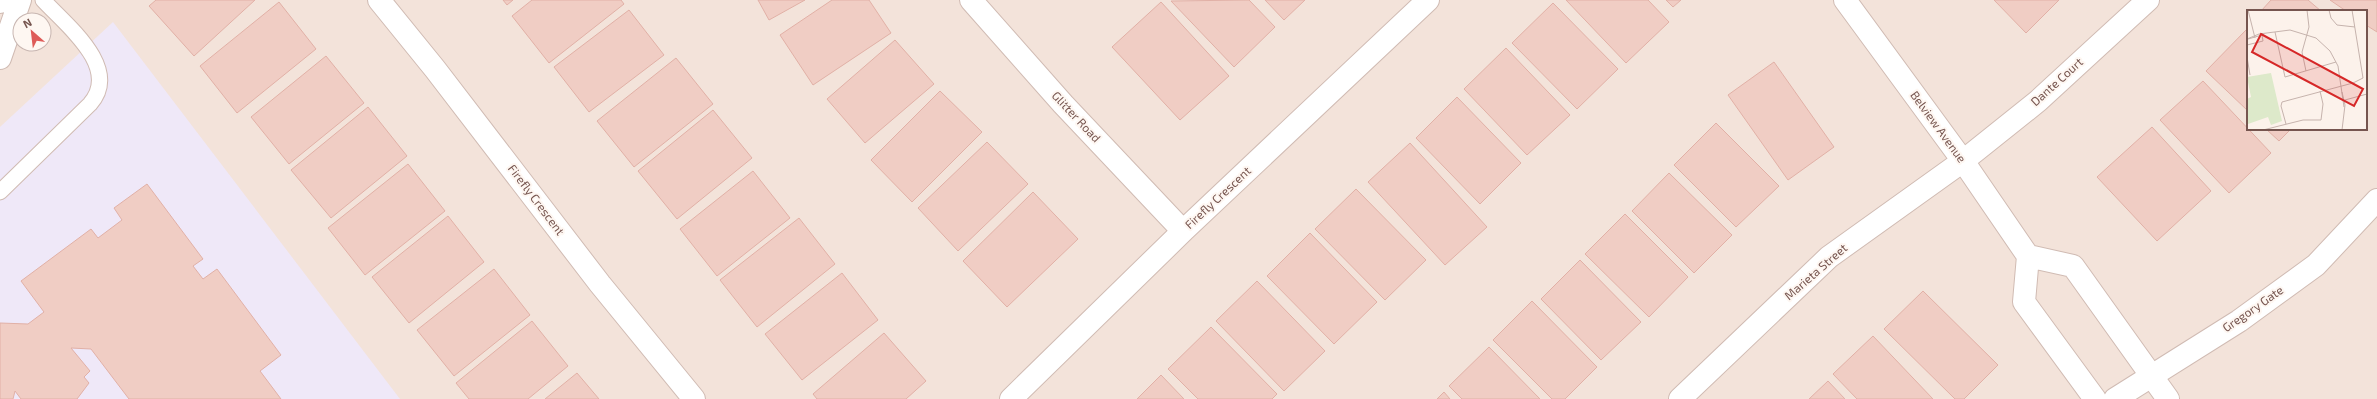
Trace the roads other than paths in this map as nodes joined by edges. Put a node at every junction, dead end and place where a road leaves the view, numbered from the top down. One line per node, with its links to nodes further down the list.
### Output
1 (7, 0): 9 (street)
2 (20, 0): 10 (street)
3 (43, 0): 12 (lane)
4 (379, 0): 17 (street, Firefly Crescent)
5 (971, 0): 14 (street, Glitter Road)
6 (1428, 0): 14 (street, Firefly Crescent)
7 (1845, 0): 11 (street, Belview Avenue)
8 (2148, 0): 11 (street, Dante Court)
9 (0, 2)
10 (0, 58)
11 (1963, 161): 15 (street, Belview Avenue); 19 (street, Marieta Street)
12 (0, 192)
13 (2377, 200): 16 (street, Gregory Gate)
14 (1183, 231): 18 (street, Firefly Crescent)
15 (2028, 256): 16 (street); 20 (street)
16 (2151, 376): 21 (street, Gregory Gate); 22 (street)
17 (694, 399)
18 (1011, 399)
19 (1680, 399)
20 (2095, 399)
21 (2115, 399)
22 (2168, 399)

